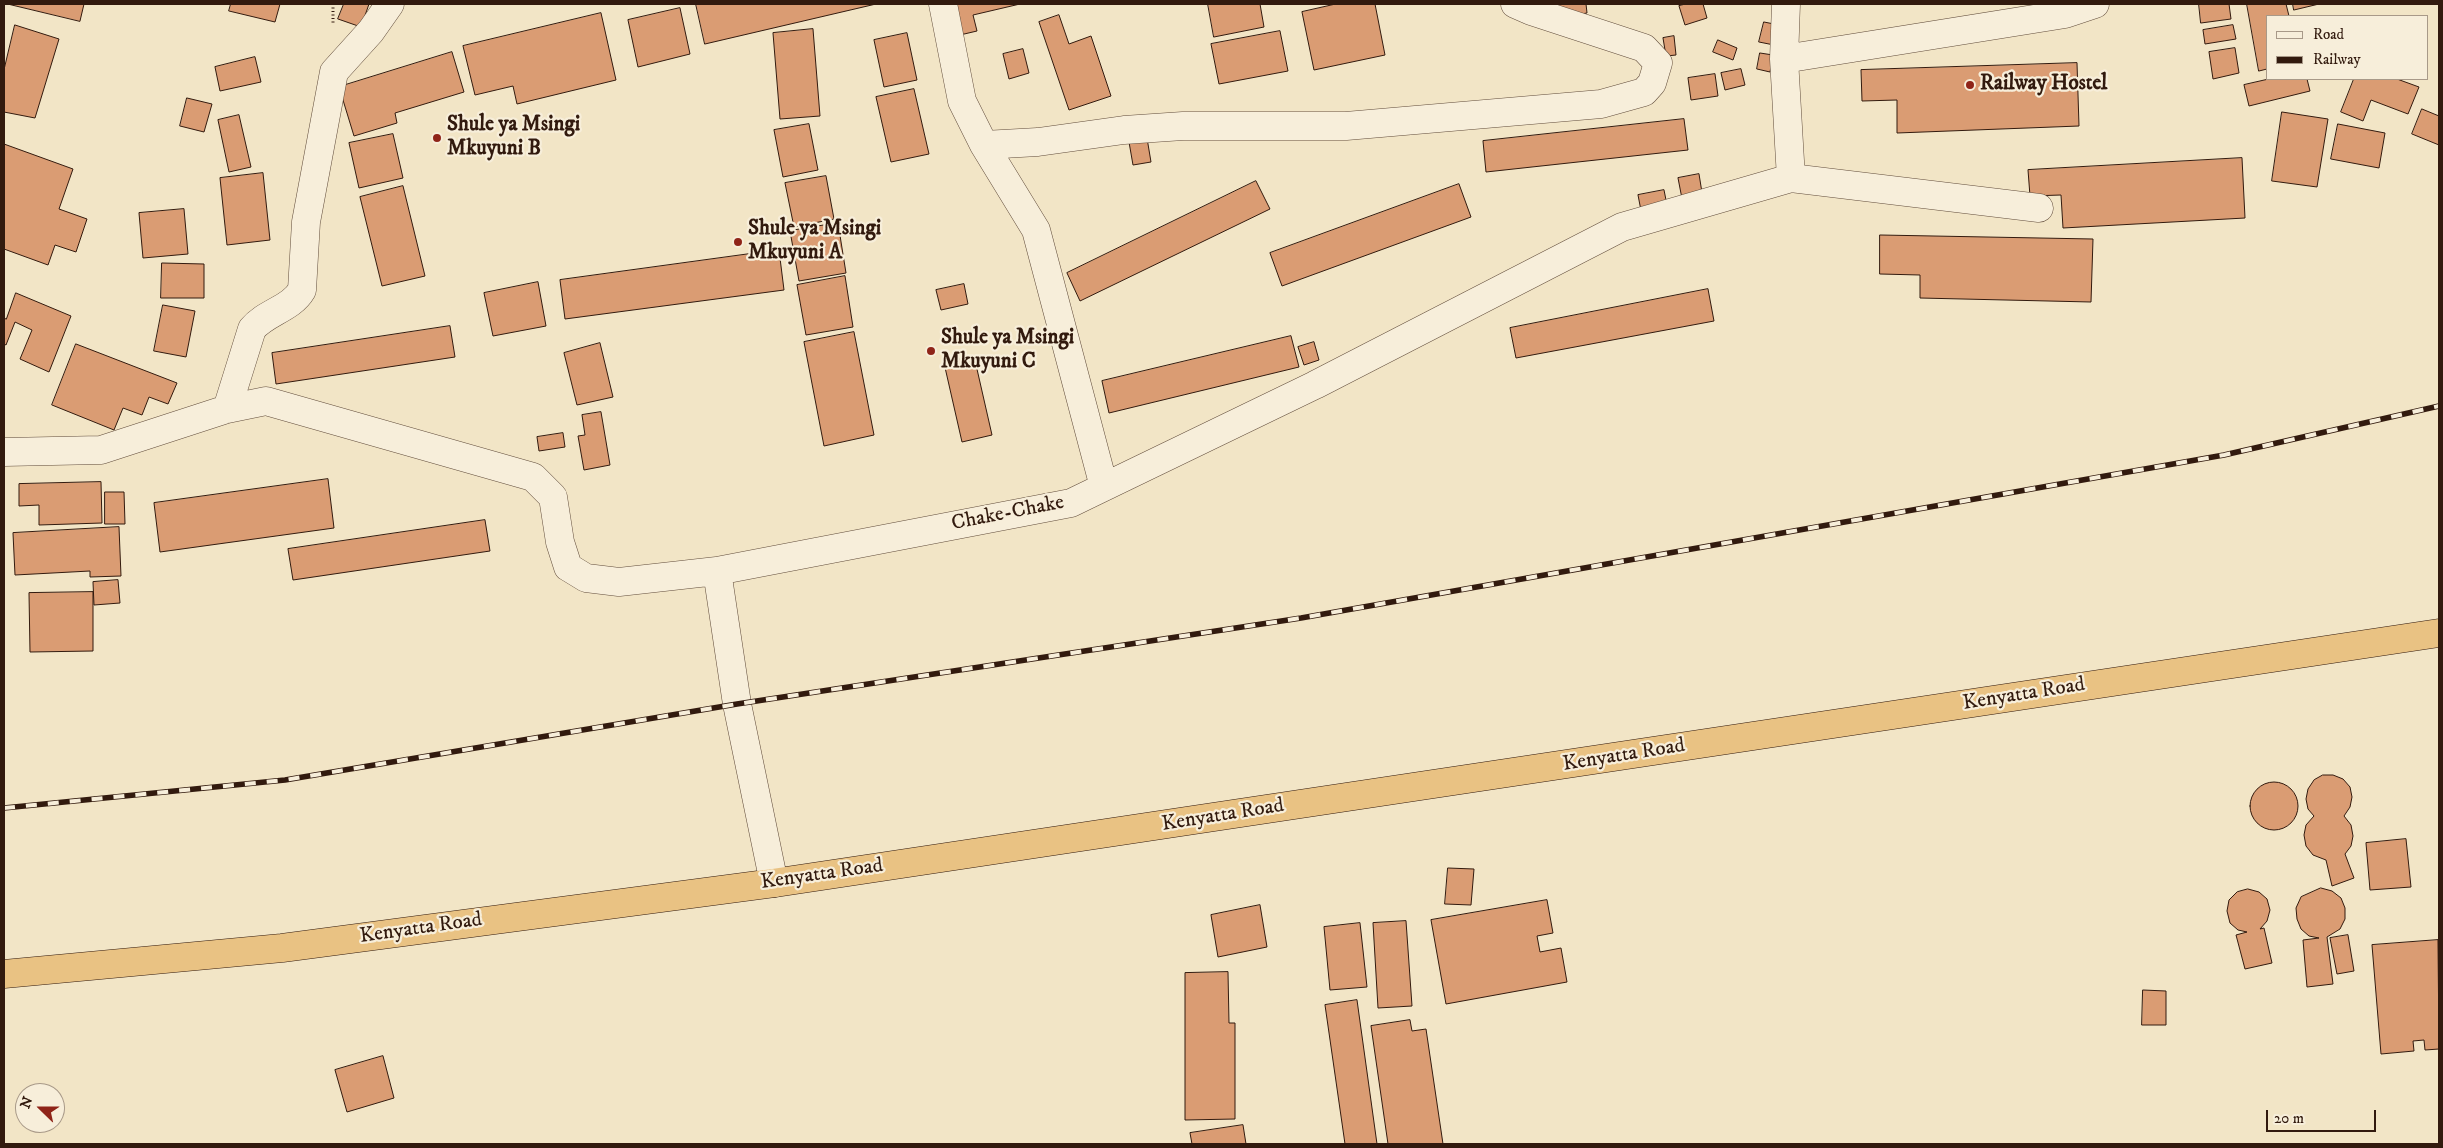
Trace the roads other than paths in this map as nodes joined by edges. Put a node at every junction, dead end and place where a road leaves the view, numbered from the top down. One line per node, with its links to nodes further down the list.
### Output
1 (390, 4): 10 (street)
2 (943, 4): 7 (street)
3 (1515, 4): 7 (street)
4 (1786, 4): 6 (street)
5 (2095, 4): 6 (street)
6 (1784, 59): 8 (street)
7 (984, 145): 12 (street)
8 (1791, 178): 9 (street); 12 (street, Chake-Chake)
9 (2039, 208)
10 (227, 409): 11 (street, Chake-Chake); 13 (street, Chake-Chake)
11 (4, 452)
12 (1104, 487): 13 (street, Chake-Chake)
13 (717, 571): 15 (street)
14 (2439, 633): 15 (highway, Kenyatta Road)
15 (774, 883): 16 (highway, Kenyatta Road)
16 (4, 974)

